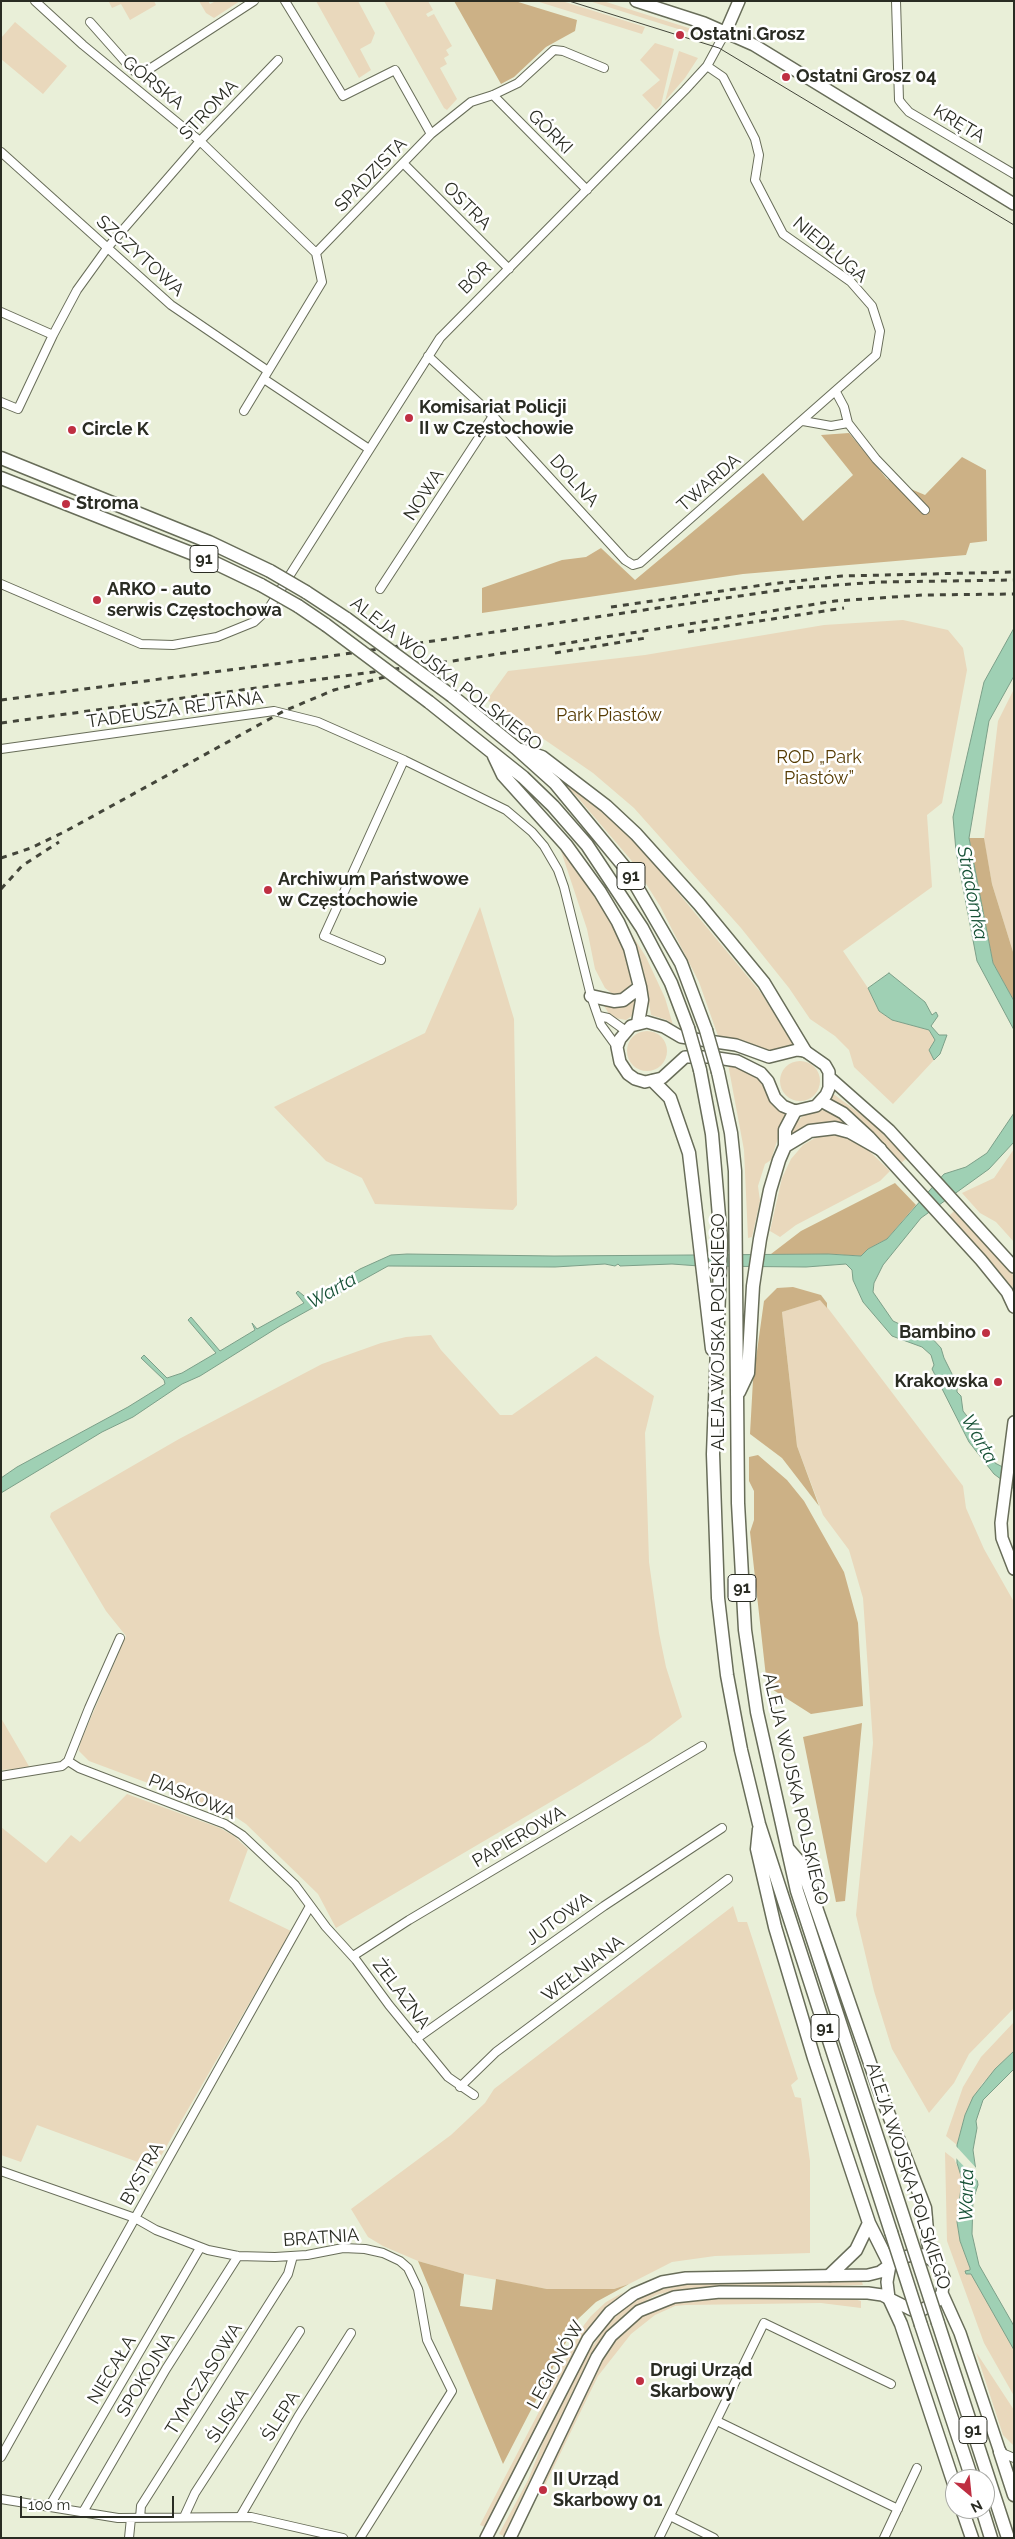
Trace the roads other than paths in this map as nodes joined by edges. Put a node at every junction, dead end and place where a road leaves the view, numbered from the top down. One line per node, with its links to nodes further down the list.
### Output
1 (35, 1): 14 (street, GÓRSKA)
2 (254, 1): 7 (street)
3 (285, 1): 13 (street)
4 (636, 1): 8 (street)
5 (739, 1): 8 (street, BÓR)
6 (896, 1): 17 (street, KRĘTA)
7 (90, 22)
8 (726, 31): 10 (street, BÓR); 19 (street)
9 (278, 60): 14 (street, STROMA)
10 (707, 66): 18 (street, BÓR); 25 (street, NIEDŁUGA)
11 (604, 68): 12 (street, SPADZISTA)
12 (493, 95): 13 (street, SPADZISTA); 18 (street, GÓRKI)
13 (431, 134): 16 (street, SPADZISTA)
14 (200, 140): 20 (street, STROMA); 21 (street, GÓRSKA)
15 (1, 152): 20 (street, SZCZYTOWA)
16 (404, 164): 21 (street, SPADZISTA); 22 (street, OSTRA)
17 (1014, 174)
18 (587, 190): 22 (street, BÓR)
19 (1014, 204)
20 (108, 247): 24 (street, STROMA); 27 (street, SZCZYTOWA)
21 (316, 252): 27 (street)
22 (509, 269): 26 (street, BÓR)
23 (1, 312): 24 (street)
24 (53, 335): 29 (street, STROMA)
25 (876, 355): 28 (street, TWARDA)
26 (428, 356): 31 (street, DOLNA); 34 (street, BÓR)
27 (266, 375): 30 (street); 34 (street, SZCZYTOWA)
28 (836, 392): 32 (street, TWARDA); 33 (street)
29 (1, 402)
30 (244, 411)
31 (493, 416): 38 (street, DOLNA); 40 (street, NOWA)
32 (803, 421): 33 (street); 38 (street, TWARDA)
33 (848, 423): 37 (street)
34 (369, 449): 39 (street, BÓR)
35 (1, 458): 41 (main road, ALEJA WOJSKA POLSKIEGO / 91, bridge)
36 (1, 478): 43 (main road, ALEJA WOJSKA POLSKIEGO / 91, bridge)
37 (925, 510)
38 (633, 565)
39 (1, 584)
40 (380, 589)
41 (516, 748): 52 (main road); 62 (main road, ALEJA WOJSKA POLSKIEGO / 91, bridge)
42 (1, 749): 44 (street, TADEUSZA REJTANA)
43 (492, 751): 46 (main road); 61 (main road, ALEJA WOJSKA POLSKIEGO / 91, bridge)
44 (404, 760): 45 (street); 47 (street, TADEUSZA REJTANA)
45 (381, 960)
46 (640, 986): 47 (main road); 49 (main road)
47 (591, 996): 48 (street, TADEUSZA REJTANA)
48 (599, 1016): 50 (street); 51 (street, TADEUSZA REJTANA)
49 (638, 1023): 50 (street); 52 (street)
50 (626, 1031): 51 (street)
51 (617, 1046): 54 (street)
52 (805, 1051): 53 (street)
53 (830, 1077): 55 (street); 59 (street)
54 (653, 1081): 56 (street); 61 (main road)
55 (821, 1101): 56 (street); 58 (street)
56 (795, 1111): 57 (main road)
57 (786, 1146): 58 (main road); 62 (main road)
58 (880, 1150): 60 (street)
59 (1014, 1268)
60 (1014, 1307)
61 (717, 1390): 69 (main road, ALEJA WOJSKA POLSKIEGO / 91)
62 (737, 1397): 71 (main road, ALEJA WOJSKA POLSKIEGO / 91)
63 (1014, 1422): 64 (street)
64 (1014, 1569)
65 (120, 1638): 67 (street)
66 (702, 1746): 74 (street, PAPIEROWA)
67 (68, 1761): 68 (street); 73 (street, PIASKOWA)
68 (1, 1776)
69 (759, 1824): 80 (main road); 98 (main road, ALEJA WOJSKA POLSKIEGO / 91, bridge)
70 (722, 1828): 75 (street, JUTOWA)
71 (787, 1847): 84 (main road); 120 (main road, ALEJA WOJSKA POLSKIEGO / 91, bridge)
72 (728, 1878): 76 (street, WEŁNIANA)
73 (310, 1906): 74 (street, ŻELAZNA); 79 (street, BYSTRA)
74 (353, 1956): 75 (street, ŻELAZNA)
75 (416, 2039): 76 (street, ŻELAZNA)
76 (460, 2087): 77 (street, ŻELAZNA)
77 (474, 2095)
78 (1, 2171): 79 (street, BRATNIA)
79 (135, 2218): 81 (street, BRATNIA); 94 (street, BYSTRA)
80 (869, 2223): 85 (main road); 86 (main road)
81 (200, 2248): 82 (street, BRATNIA); 101 (street, NIECAŁA)
82 (238, 2256): 83 (street, BRATNIA); 103 (street, SPOKOJNA)
83 (293, 2256): 107 (street, TYMCZASOWA); 112 (street, BRATNIA)
84 (932, 2259): 85 (street); 87 (street)
85 (890, 2265): 86 (street, LEGIONÓW); 88 (street)
86 (830, 2275): 113 (street, LEGIONÓW)
87 (942, 2293): 88 (street); 93 (street)
88 (889, 2298): 97 (main road); 114 (street, LEGIONÓW)
89 (300, 2331): 105 (street, ŚLISKA)
90 (351, 2333): 106 (street, ŚLEPA)
91 (891, 2384): 92 (street)
92 (717, 2421): 102 (street); 104 (street)
93 (1000, 2452): 95 (street); 99 (main road)
94 (1, 2457)
95 (1014, 2458)
96 (917, 2468): 102 (street)
97 (949, 2469)
98 (969, 2469)
99 (1014, 2495)
100 (1, 2499): 101 (street)
101 (49, 2507): 103 (street)
102 (898, 2509): 117 (street)
103 (84, 2512): 107 (street)
104 (670, 2516): 115 (street); 116 (street)
105 (184, 2517): 106 (street); 107 (street)
106 (240, 2517): 111 (street)
107 (135, 2518): 110 (street, TYMCZASOWA)
108 (965, 2519): 118 (main road)
109 (985, 2519): 119 (main road)
110 (129, 2538)
111 (343, 2538)
112 (360, 2538)
113 (486, 2538)
114 (510, 2538)
115 (659, 2538)
116 (714, 2538)
117 (884, 2538)
118 (972, 2538)
119 (991, 2538)
120 (1008, 2538)

